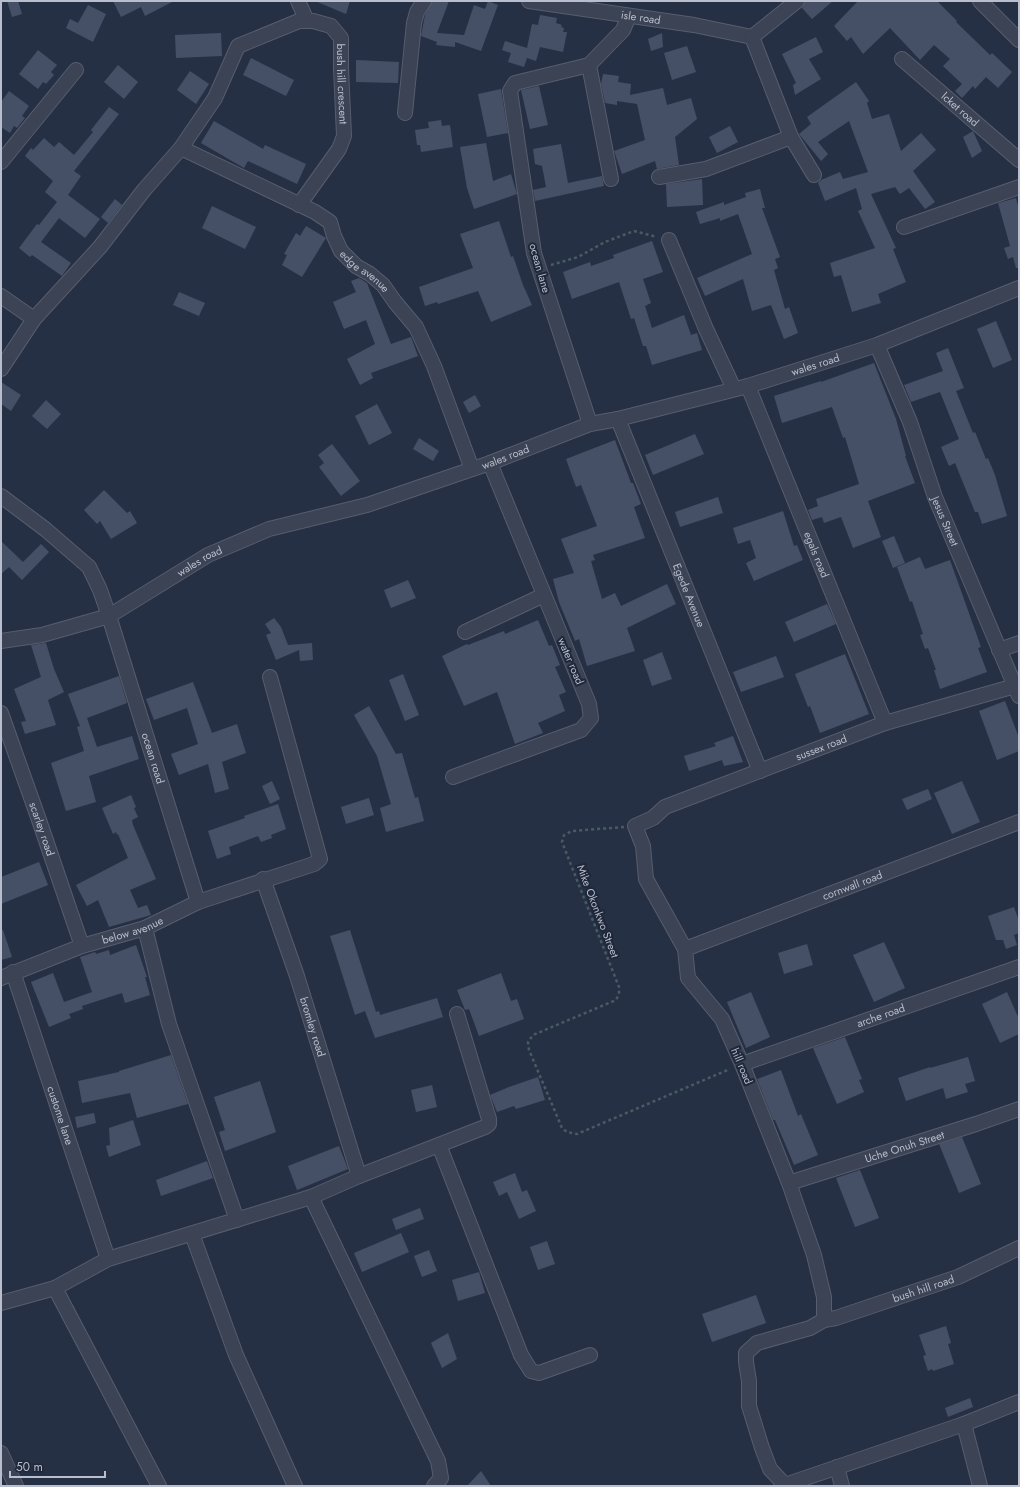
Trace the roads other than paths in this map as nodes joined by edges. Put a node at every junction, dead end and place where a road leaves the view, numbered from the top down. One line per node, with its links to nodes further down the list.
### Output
1 (298, 1): 7 (street)
2 (424, 1): 13 (street)
3 (529, 1): 6 (street, isle road)
4 (797, 1): 8 (street)
5 (980, 1): 9 (street)
6 (629, 16): 8 (street, isle road); 11 (street)
7 (307, 21): 15 (street, bush hill crescent); 22 (street, bush hill crescent)
8 (752, 37): 14 (street)
9 (1019, 40)
10 (902, 59): 16 (street, lcket road)
11 (589, 65): 20 (street); 33 (street, ocean lane)
12 (76, 70): 17 (street)
13 (405, 113)
14 (791, 137): 18 (street); 19 (street)
15 (181, 148): 22 (street, edge avenue); 27 (street, bush hill crescent)
16 (1019, 160)
17 (1, 162)
18 (814, 175)
19 (660, 177)
20 (611, 179)
21 (1019, 187): 23 (street)
22 (299, 205): 35 (street, edge avenue)
23 (904, 227)
24 (669, 240): 31 (street)
25 (1019, 288): 28 (street, wales road)
26 (1, 296): 27 (street)
27 (34, 319): 29 (street, bush hill crescent)
28 (877, 345): 30 (street, wales road); 42 (street, Jesus Street)
29 (1, 369)
30 (748, 386): 31 (street, wales road); 46 (street, egals road)
31 (734, 389): 32 (street, wales road)
32 (618, 419): 33 (street, wales road); 47 (street, Egede Avenue)
33 (590, 424): 34 (street, wales road)
34 (490, 463): 35 (street, wales road); 37 (street, water road)
35 (472, 469): 38 (street, wales road)
36 (1, 496): 38 (street, ocean road)
37 (544, 595): 39 (street); 48 (street, water road)
38 (109, 616): 40 (street, wales road); 52 (street, ocean road)
39 (465, 632)
40 (1, 641)
41 (1019, 643): 42 (street)
42 (999, 650): 44 (street, Jesus Street)
43 (270, 677): 51 (street, below avenue)
44 (1017, 691): 46 (street, sussex road)
45 (1, 713): 54 (street, scarley road)
46 (886, 722): 47 (street, sussex road)
47 (760, 771): 50 (street, sussex road)
48 (453, 777)
49 (1019, 822): 55 (street, cornwall road)
50 (635, 826): 55 (street, hill road)
51 (263, 879): 52 (street, below avenue); 62 (street, bromley road)
52 (198, 902): 53 (street, below avenue)
53 (145, 928): 54 (street, below avenue); 65 (street)
54 (82, 946): 57 (street, below avenue)
55 (685, 949): 59 (street, hill road)
56 (1019, 967): 59 (street, arche road)
57 (7, 975): 68 (street, custome lane)
58 (457, 1014): 61 (street)
59 (742, 1064): 63 (street, hill road)
60 (1019, 1109): 63 (street, Uche Onuh Street)
61 (439, 1145): 62 (street); 72 (street)
62 (359, 1176): 64 (street)
63 (789, 1183): 71 (street, hill road)
64 (311, 1197): 65 (street); 77 (street)
65 (238, 1220): 66 (street)
66 (192, 1234): 68 (street); 80 (street)
67 (1019, 1248): 71 (street, bush hill road)
68 (108, 1259): 69 (street)
69 (55, 1288): 70 (street); 79 (street)
70 (1, 1303)
71 (824, 1320): 81 (street, bush hill road)
72 (590, 1355)
73 (1019, 1402): 74 (street)
74 (964, 1424): 76 (street); 83 (street)
75 (1, 1454): 78 (street)
76 (837, 1468): 81 (street); 82 (street)
77 (440, 1483)
78 (16, 1486)
79 (159, 1486)
80 (295, 1486)
81 (784, 1486)
82 (842, 1486)
83 (980, 1486)

